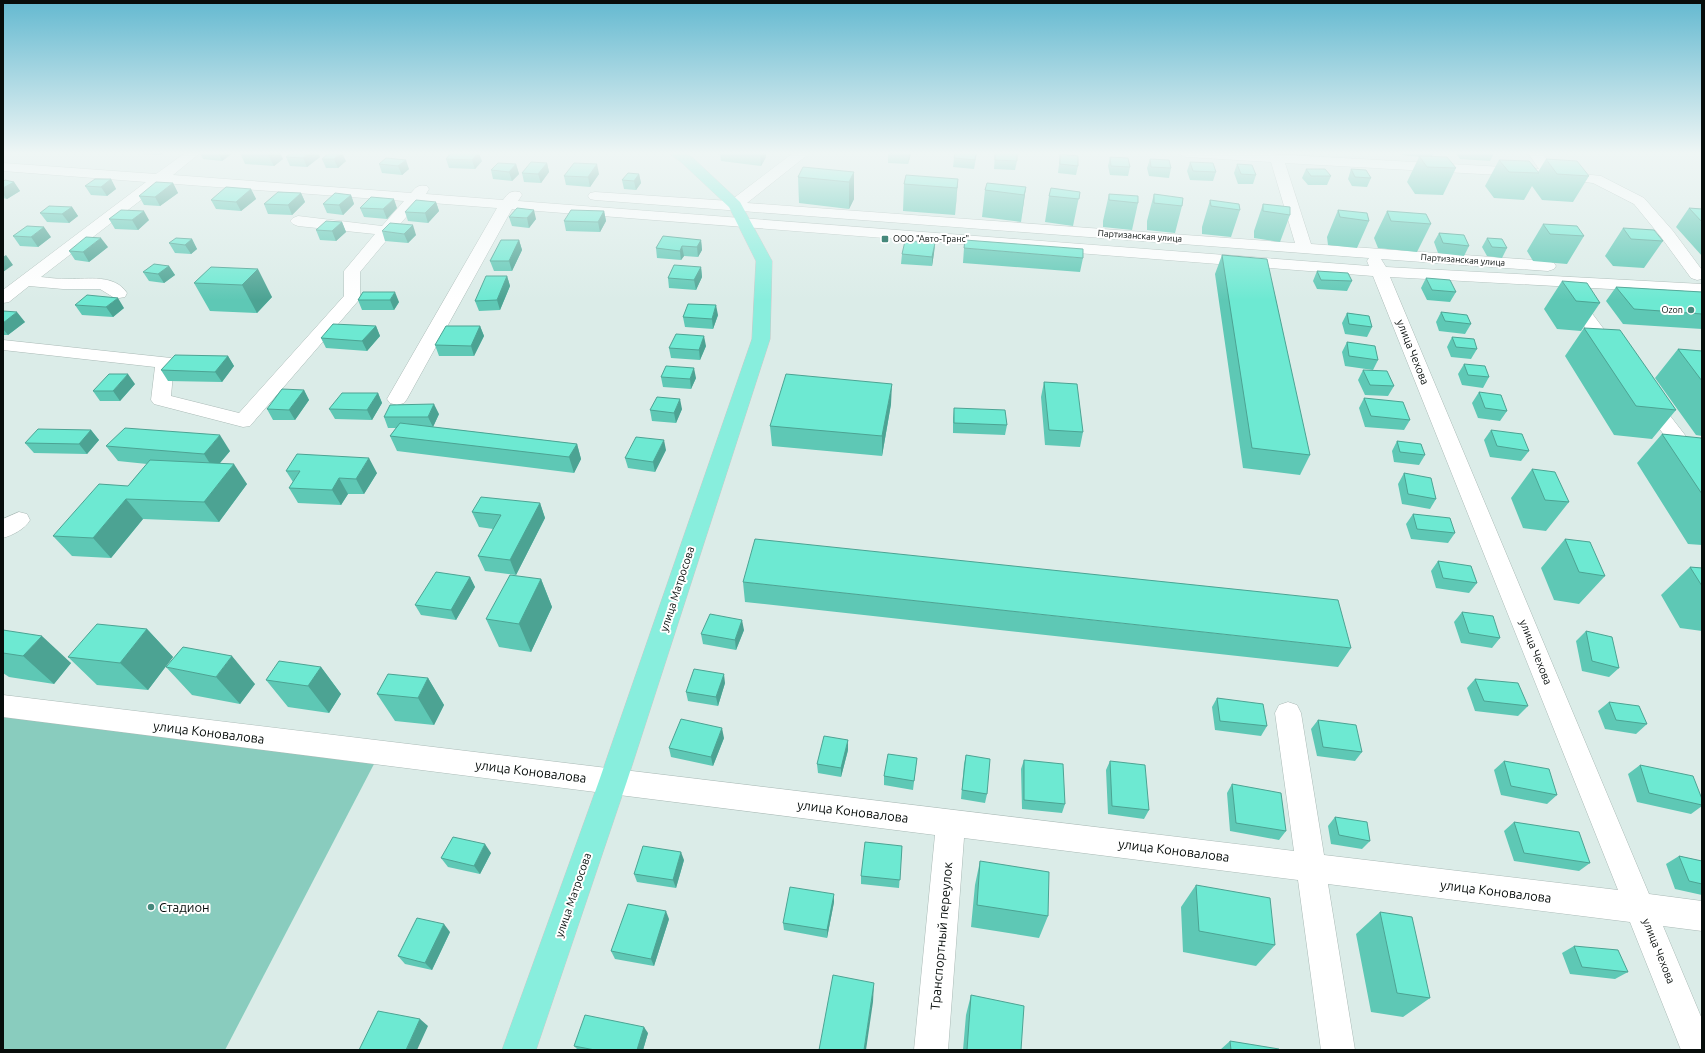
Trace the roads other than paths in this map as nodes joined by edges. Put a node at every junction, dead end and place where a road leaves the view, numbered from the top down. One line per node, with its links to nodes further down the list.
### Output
1 (128, 202): 16 (street)
2 (410, 202): 12 (street)
3 (509, 202): 24 (street)
4 (606, 202): 10 (street, Партизанская улица)
5 (640, 202): 10 (street, Партизанская улица)
6 (728, 202): 10 (main road, улица Матросова)
7 (751, 202): 10 (street)
8 (1291, 202): 13 (street)
9 (1640, 202): 17 (street)
10 (739, 214): 13 (street, Партизанская улица); 14 (street); 28 (main road, улица Матросова)
11 (298, 221): 12 (street)
12 (388, 231): 21 (street)
13 (1305, 249): 14 (street, Партизанская улица)
14 (1376, 263): 15 (street, Партизанская улица); 18 (street); 31 (street, улица Чехова)
15 (1546, 266): 17 (street, Партизанская улица); 18 (street)
16 (26, 280): 19 (street); 20 (street)
17 (1700, 280): 18 (street)
18 (1559, 282): 22 (street)
19 (119, 293)
20 (3, 298)
21 (3, 345)
22 (1621, 364)
23 (1635, 383): 25 (street)
24 (397, 400)
25 (1702, 471)
26 (3, 706): 28 (street, улица Коновалова)
27 (1288, 713): 30 (street)
28 (613, 782): 29 (street, улица Коновалова); 33 (main road, улица Матросова)
29 (951, 822): 30 (street, улица Коновалова); 34 (street, Транспортный переулок)
30 (1312, 868): 31 (street, улица Коновалова); 35 (street)
31 (1642, 909): 32 (street, улица Коновалова); 36 (street, улица Чехова)
32 (1702, 916)
33 (519, 1050)
34 (931, 1050)
35 (1338, 1050)
36 (1698, 1050)

